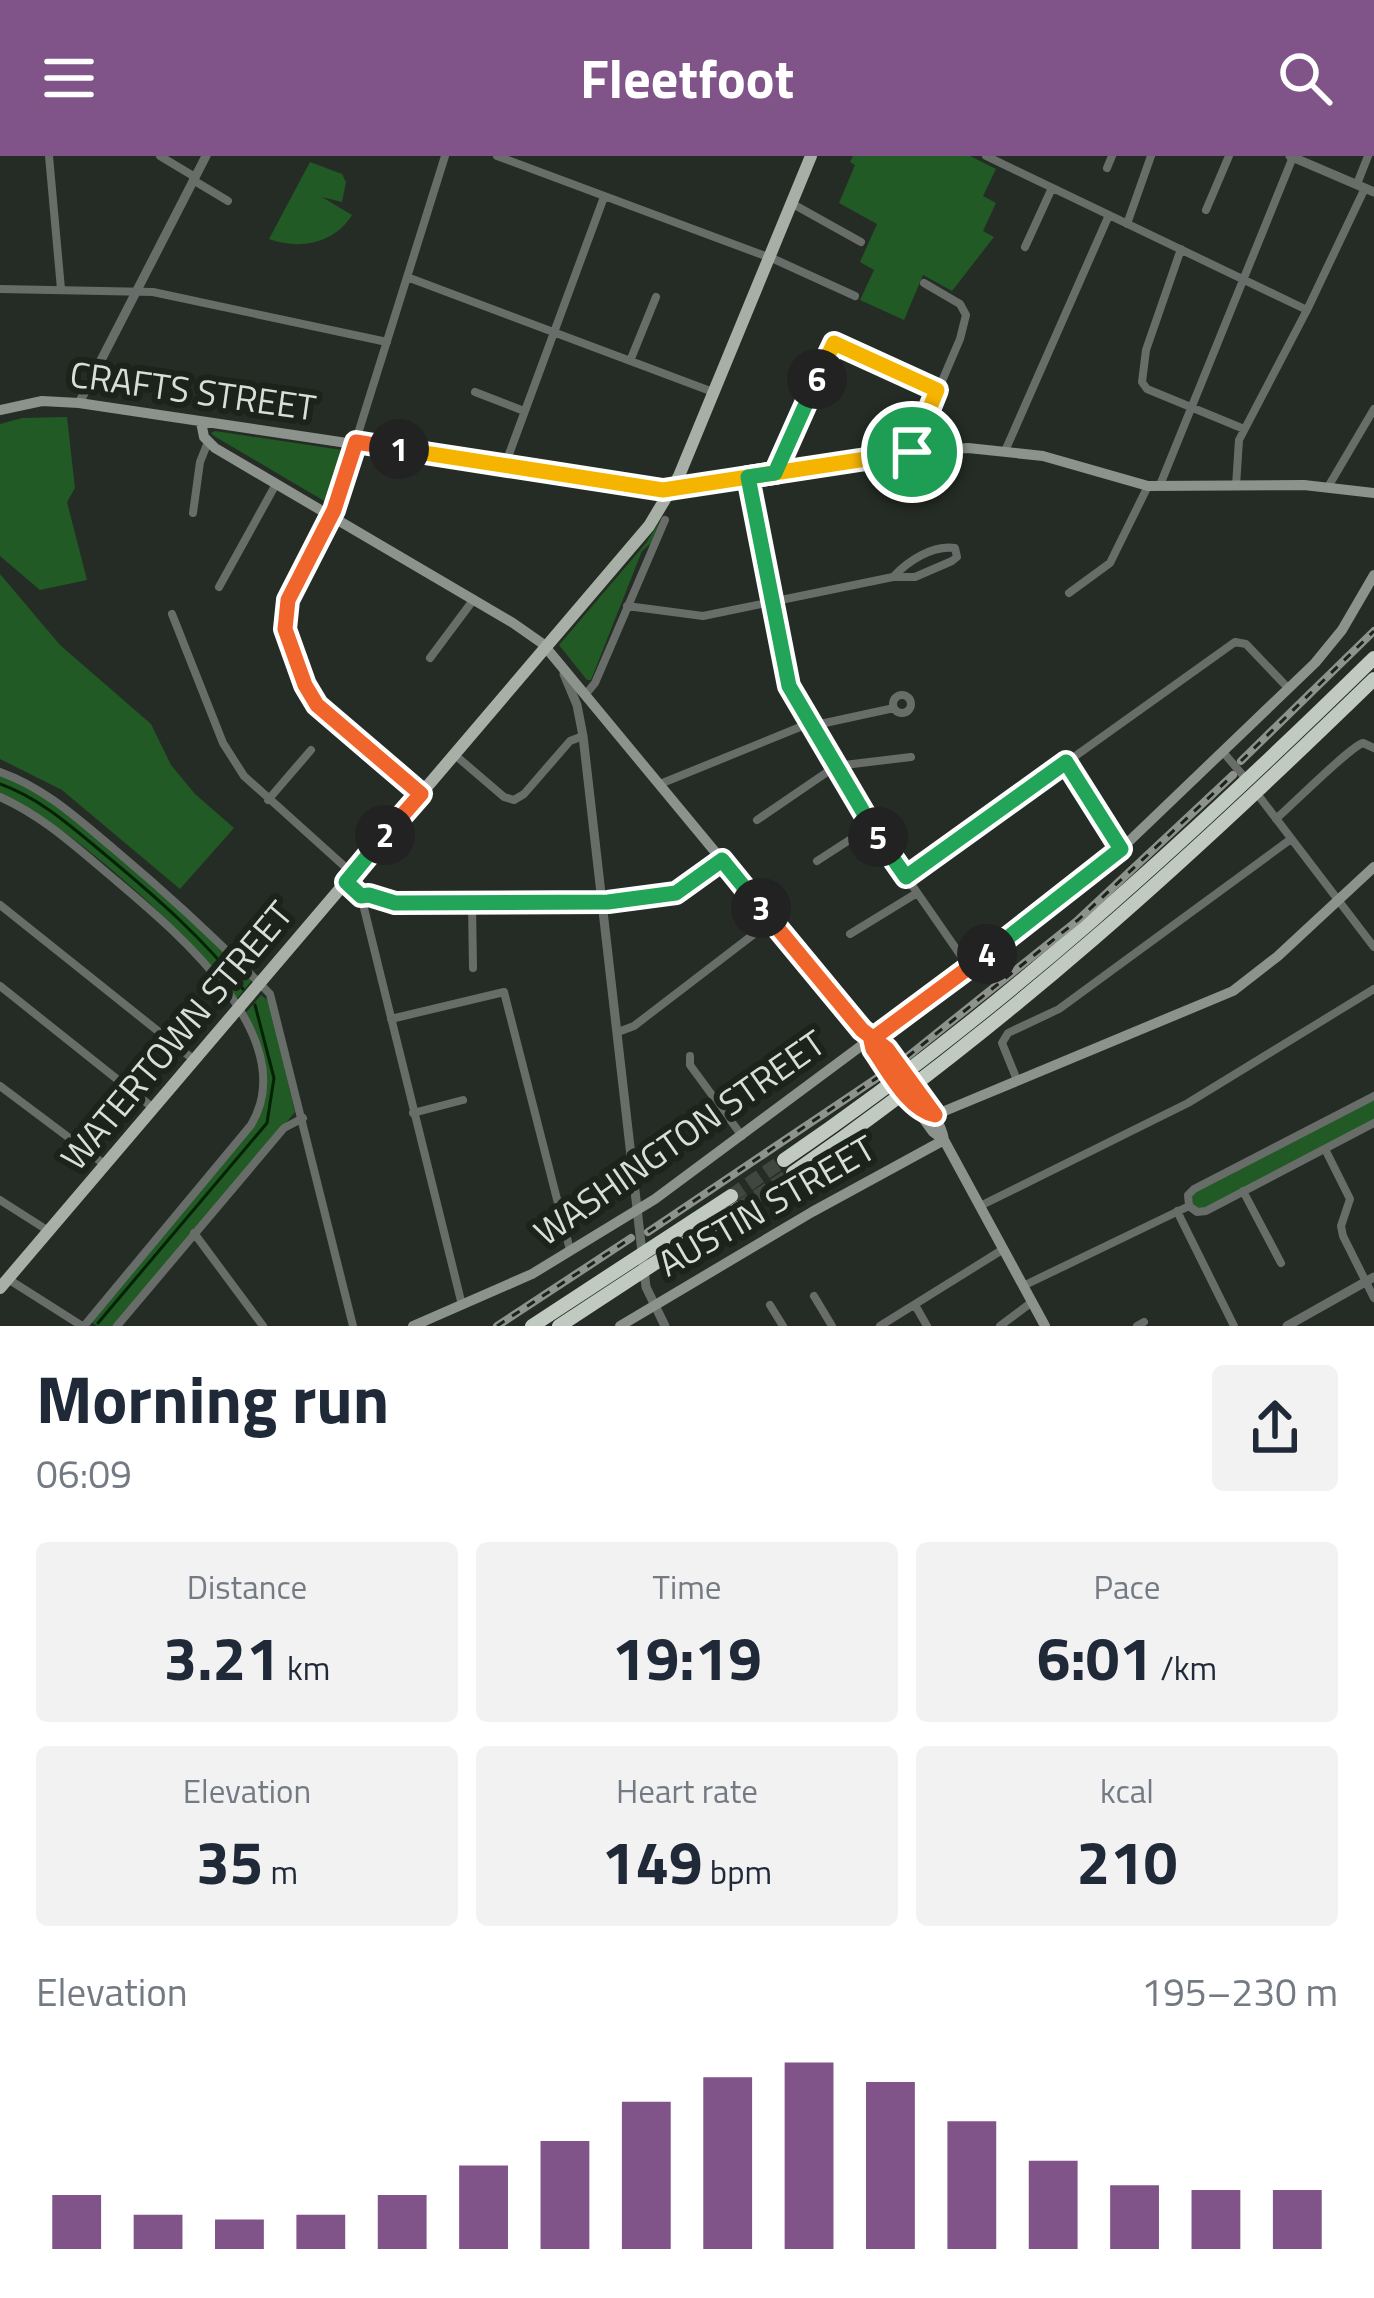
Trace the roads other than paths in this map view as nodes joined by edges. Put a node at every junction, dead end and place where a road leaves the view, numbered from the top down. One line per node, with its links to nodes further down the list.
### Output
1 (49, 156): 31 (street)
2 (160, 156): 14 (street)
3 (206, 156): 14 (street)
4 (445, 156): 27 (street)
5 (496, 156): 17 (street)
6 (811, 156): 19 (main road, WATERTOWN STREET)
7 (986, 156): 15 (street)
8 (1112, 156): 13 (street)
9 (1151, 156): 22 (street)
10 (1229, 156): 20 (street)
11 (1368, 156): 16 (street)
12 (1292, 157): 16 (street); 28 (street)
13 (1107, 168)
14 (194, 179): 18 (street); 32 (street)
15 (1052, 188): 21 (street); 24 (street)
16 (1365, 188): 35 (street)
17 (604, 196): 26 (street); 36 (street)
18 (229, 202)
19 (791, 203): 23 (street); 26 (main road, WATERTOWN STREET)
20 (1206, 210)
21 (1109, 215): 22 (street); 51 (street)
22 (1127, 224): 25 (street)
23 (860, 242)
24 (1025, 247)
25 (1180, 249): 28 (street); 43 (street)
26 (768, 258): 33 (street); 41 (main road, WATERTOWN STREET)
27 (407, 277): 36 (street); 37 (street)
28 (1243, 279): 35 (street); 43 (street)
29 (924, 283): 39 (street)
30 (0, 289): 31 (street)
31 (61, 289): 32 (street)
32 (137, 291): 37 (street); 42 (street)
33 (855, 296)
34 (656, 297): 38 (street)
35 (1307, 310): 48 (street)
36 (554, 332): 38 (street); 46 (street)
37 (387, 342): 50 (street)
38 (630, 361): 41 (street)
39 (937, 390): 52 (street); 54 (street)
40 (475, 392): 46 (street)
41 (713, 392): 60 (main road, WATERTOWN STREET)
42 (84, 404): 45 (main road, CRAFTS STREET); 47 (main road, CRAFTS STREET)
43 (1191, 407): 48 (street); 57 (street)
44 (1374, 409): 59 (street)
45 (0, 410)
46 (525, 411): 53 (street)
47 (201, 422): 49 (main road); 50 (main road, CRAFTS STREET)
48 (1244, 429): 58 (street)
49 (208, 442): 56 (main road); 62 (street)
50 (356, 442): 53 (main road, CRAFTS STREET); 63 (street)
51 (1004, 451): 52 (main road, CRAFTS STREET); 57 (main road, CRAFTS STREET)
52 (912, 452): 54 (main road, CRAFTS STREET)
53 (505, 465): 60 (main road, CRAFTS STREET)
54 (775, 473): 55 (main road, CRAFTS STREET)
55 (748, 477): 60 (main road, CRAFTS STREET); 70 (street)
56 (277, 484): 63 (main road); 67 (street)
57 (1154, 486): 58 (main road, CRAFTS STREET); 68 (street)
58 (1237, 486): 59 (main road, CRAFTS STREET)
59 (1328, 487): 61 (main road, CRAFTS STREET)
60 (673, 489): 73 (main road, WATERTOWN STREET)
61 (1374, 493)
62 (194, 513)
63 (331, 516): 69 (main road); 93 (street)
64 (665, 520): 71 (street)
65 (1374, 575): 78 (main road, WASHINGTON STREET)
66 (893, 577): 66 (street); 70 (street)
67 (219, 587)
68 (1069, 593)
69 (474, 599): 73 (main road); 74 (street)
70 (772, 602): 71 (street); 82 (street)
71 (627, 606): 79 (street)
72 (172, 614): 95 (street)
73 (545, 647): 76 (main road); 86 (main road, WATERTOWN STREET)
74 (430, 658)
75 (1374, 658): 77 (highway)
76 (559, 663): 79 (main road); 83 (street)
77 (1374, 680)
78 (1289, 689): 87 (main road, WASHINGTON STREET); 89 (street)
79 (586, 695): 80 (main road)
80 (595, 707): 83 (street); 92 (main road)
81 (894, 708): 82 (street)
82 (810, 725): 90 (street); 92 (street)
83 (583, 732): 86 (street); 109 (street)
84 (1374, 748): 96 (street)
85 (310, 750): 95 (street)
86 (454, 754): 93 (main road, WATERTOWN STREET)
87 (1228, 756): 96 (street); 100 (main road, WASHINGTON STREET)
88 (911, 757): 90 (street)
89 (1066, 762): 100 (street); 104 (street)
90 (836, 766): 97 (street); 98 (street)
91 (0, 772): 117 (street)
92 (660, 784): 101 (main road)
93 (421, 794): 105 (main road, WATERTOWN STREET)
94 (0, 797): 120 (street)
95 (268, 800): 105 (street)
96 (1276, 819): 99 (street)
97 (757, 820)
98 (871, 826): 102 (street); 104 (street)
99 (1291, 839): 108 (street); 126 (street)
100 (1121, 849): 115 (main road, WASHINGTON STREET)
101 (722, 860): 109 (street); 112 (main road)
102 (817, 861)
103 (1374, 867): 108 (main road)
104 (906, 877): 106 (street)
105 (349, 878): 107 (street); 117 (main road, WATERTOWN STREET)
106 (917, 893): 113 (street); 115 (street)
107 (361, 896): 110 (street); 121 (street)
108 (1338, 901): 114 (street); 126 (main road)
109 (603, 902): 110 (street); 122 (street)
110 (472, 903): 116 (street)
111 (0, 904): 125 (street)
112 (771, 921): 122 (street); 123 (main road)
113 (850, 934)
114 (1374, 947)
115 (969, 967): 123 (main road, WASHINGTON STREET)
116 (473, 968)
117 (260, 984): 120 (main road, WATERTOWN STREET); 134 (street)
118 (0, 986): 131 (street)
119 (1374, 989): 142 (street)
120 (239, 1007): 125 (main road, WATERTOWN STREET); 161 (street)
121 (391, 1018): 132 (street); 149 (street)
122 (618, 1032): 144 (street)
123 (871, 1040): 128 (main road); 136 (main road, WASHINGTON STREET)
124 (690, 1056): 136 (street)
125 (195, 1060): 131 (main road, WATERTOWN STREET)
126 (1018, 1082): 133 (main road)
127 (0, 1086): 139 (street)
128 (914, 1095): 133 (main road); 137 (main road)
129 (1374, 1096): 143 (street)
130 (463, 1100): 132 (street)
131 (154, 1108): 139 (main road, WATERTOWN STREET)
132 (413, 1113): 157 (street)
133 (935, 1115): 137 (main road)
134 (302, 1118): 147 (street); 164 (street)
135 (1374, 1123): 138 (street)
136 (743, 1137): 144 (main road, WASHINGTON STREET)
137 (944, 1139): 142 (main road); 158 (main road, AUSTIN STREET)
138 (1325, 1149): 140 (street); 151 (street)
139 (105, 1165): 146 (main road, WATERTOWN STREET)
140 (1244, 1191): 143 (street); 150 (street)
141 (0, 1200): 146 (street)
142 (980, 1206): 148 (main road)
143 (1189, 1206): 145 (street)
144 (637, 1210): 149 (main road, WASHINGTON STREET); 158 (street)
145 (1177, 1211): 153 (street); 176 (street)
146 (48, 1232): 152 (main road, WATERTOWN STREET)
147 (194, 1233): 162 (street); 163 (street)
148 (1002, 1250): 153 (main road); 160 (street)
149 (571, 1252): 157 (main road, WASHINGTON STREET)
150 (1281, 1263)
151 (1370, 1280): 155 (street); 177 (street)
152 (3, 1284): 161 (street)
153 (1023, 1286): 156 (main road)
154 (814, 1296): 171 (street)
155 (1374, 1298)
156 (1032, 1302): 174 (street); 175 (main road)
157 (462, 1305): 165 (main road, WASHINGTON STREET)
158 (653, 1305): 168 (main road, AUSTIN STREET); 169 (street)
159 (770, 1305): 170 (street)
160 (915, 1305): 172 (street); 173 (street)
161 (83, 1326)
162 (117, 1326)
163 (263, 1326)
164 (353, 1326)
165 (413, 1326)
166 (532, 1326): 167 (highway)
167 (559, 1326)
168 (620, 1326)
169 (665, 1326)
170 (783, 1326)
171 (832, 1326)
172 (880, 1326)
173 (927, 1326)
174 (1000, 1326)
175 (1045, 1326)
176 (1234, 1326)
177 (1287, 1326)

